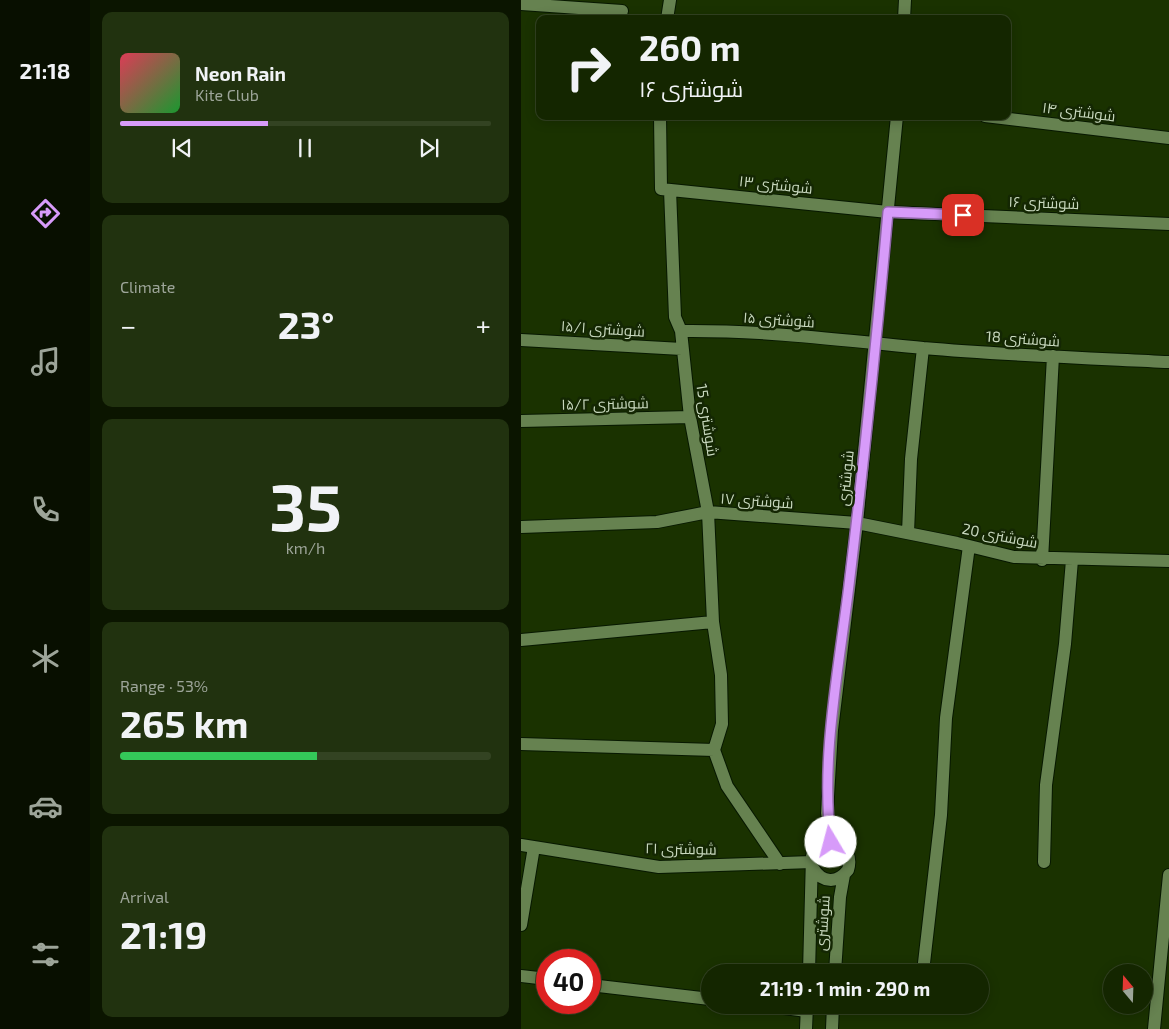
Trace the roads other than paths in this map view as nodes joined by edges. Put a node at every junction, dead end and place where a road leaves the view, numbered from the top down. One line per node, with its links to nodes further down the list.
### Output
1 (670, 0): 6 (street)
2 (905, 0): 7 (street)
3 (521, 4): 4 (street)
4 (587, 4): 5 (street)
5 (622, 10)
6 (668, 15)
7 (904, 15)
8 (1011, 119): 11 (street, شوشتری ۱۴)
9 (660, 120): 12 (street, شوشتری 15)
10 (897, 120): 13 (street, شوشتری)
11 (1169, 138)
12 (666, 189): 13 (street, شوشتری ۱۳); 15 (street, شوشتری 15)
13 (888, 212): 14 (street, شوشتری ۱۶); 17 (street, شوشتری)
14 (1169, 224)
15 (681, 331): 17 (street, شوشتری ۱۵); 19 (street, شوشتری 15)
16 (521, 340): 19 (street, شوشتری ۱۵/۱)
17 (876, 342): 18 (street, شوشتری 18); 25 (street, شوشتری)
18 (923, 348): 20 (street, شوشتری 18); 27 (street)
19 (682, 349): 22 (street, شوشتری 15)
20 (1053, 356): 21 (street, شوشتری 18); 29 (street)
21 (1169, 362)
22 (690, 417): 23 (street, شوشتری ۱۵/۲); 24 (street, شوشتری 15)
23 (521, 421)
24 (707, 512): 25 (street, شوشتری ۱۷); 26 (street, شوشتری ۱۷); 32 (street, شوشتری 15)
25 (857, 523): 27 (street, شوشتری 20); 36 (street, شوشتری)
26 (521, 527)
27 (908, 533): 28 (street, شوشتری 20)
28 (969, 546): 29 (street, شوشتری 20); 45 (street)
29 (1041, 560): 30 (street, شوشتری 20)
30 (1072, 560): 31 (street, شوشتری 20); 39 (street)
31 (1169, 561)
32 (713, 622): 33 (street); 35 (street, شوشتری 15)
33 (521, 640)
34 (521, 744): 35 (street)
35 (714, 750): 40 (street)
36 (831, 842): 41 (street); 42 (street)
37 (521, 845): 38 (street, شوشتری ۲۱)
38 (534, 847): 40 (street, شوشتری ۲۱); 44 (street)
39 (1044, 862)
40 (780, 864): 41 (street, شوشتری ۲۱)
41 (812, 865): 42 (street); 46 (street)
42 (844, 875): 47 (street, شوشتری)
43 (1169, 875): 56 (street)
44 (521, 925)
45 (924, 963)
46 (809, 964)
47 (835, 964)
48 (521, 976): 49 (street)
49 (536, 978)
50 (601, 985): 51 (street)
51 (701, 998)
52 (807, 1014): 54 (street)
53 (833, 1014): 55 (street)
54 (806, 1029)
55 (832, 1029)
56 (1154, 1029)

